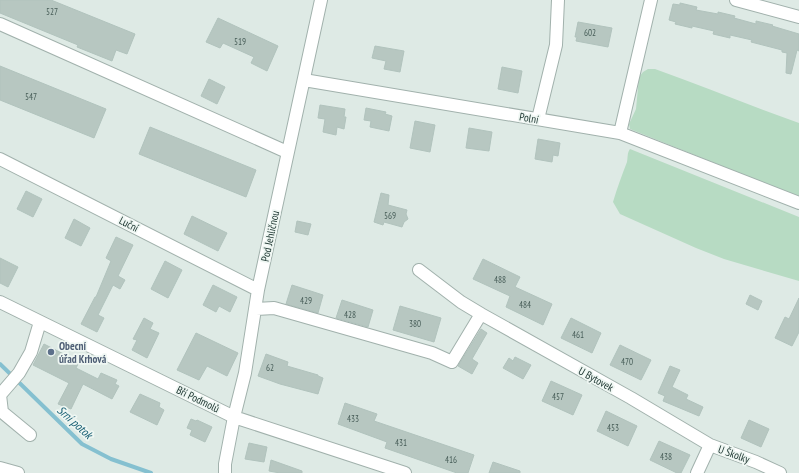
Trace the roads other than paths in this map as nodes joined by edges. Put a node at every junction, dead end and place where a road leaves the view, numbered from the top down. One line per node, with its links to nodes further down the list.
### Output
1 (321, 0): 7 (street, Pod Jehličnou)
2 (558, 0): 8 (street)
3 (651, 0): 9 (street)
4 (736, 0): 5 (street)
5 (799, 17)
6 (0, 24): 10 (street)
7 (304, 80): 8 (street, Polní); 10 (street, Pod Jehličnou)
8 (538, 119): 9 (street, Polní)
9 (620, 133): 12 (street, Polní)
10 (287, 152): 14 (street, Pod Jehličnou)
11 (0, 159): 14 (street, Luční)
12 (799, 203)
13 (419, 270): 17 (street, U Bytovek)
14 (258, 290): 16 (street, Pod Jehličnou)
15 (0, 302): 18 (street, Bří Podmolů)
16 (256, 309): 17 (street); 20 (street, Pod Jehličnou)
17 (481, 314): 22 (street, U Bytovek)
18 (40, 322): 19 (street); 20 (street, Bří Podmolů)
19 (0, 395): 21 (street)
20 (234, 417): 25 (street, Pod Jehličnou); 26 (street, Bří Podmolů)
21 (30, 435)
22 (710, 444): 27 (street); 28 (street, U Školky)
23 (0, 468): 24 (street)
24 (18, 473)
25 (225, 473)
26 (404, 473)
27 (697, 473)
28 (780, 473)

